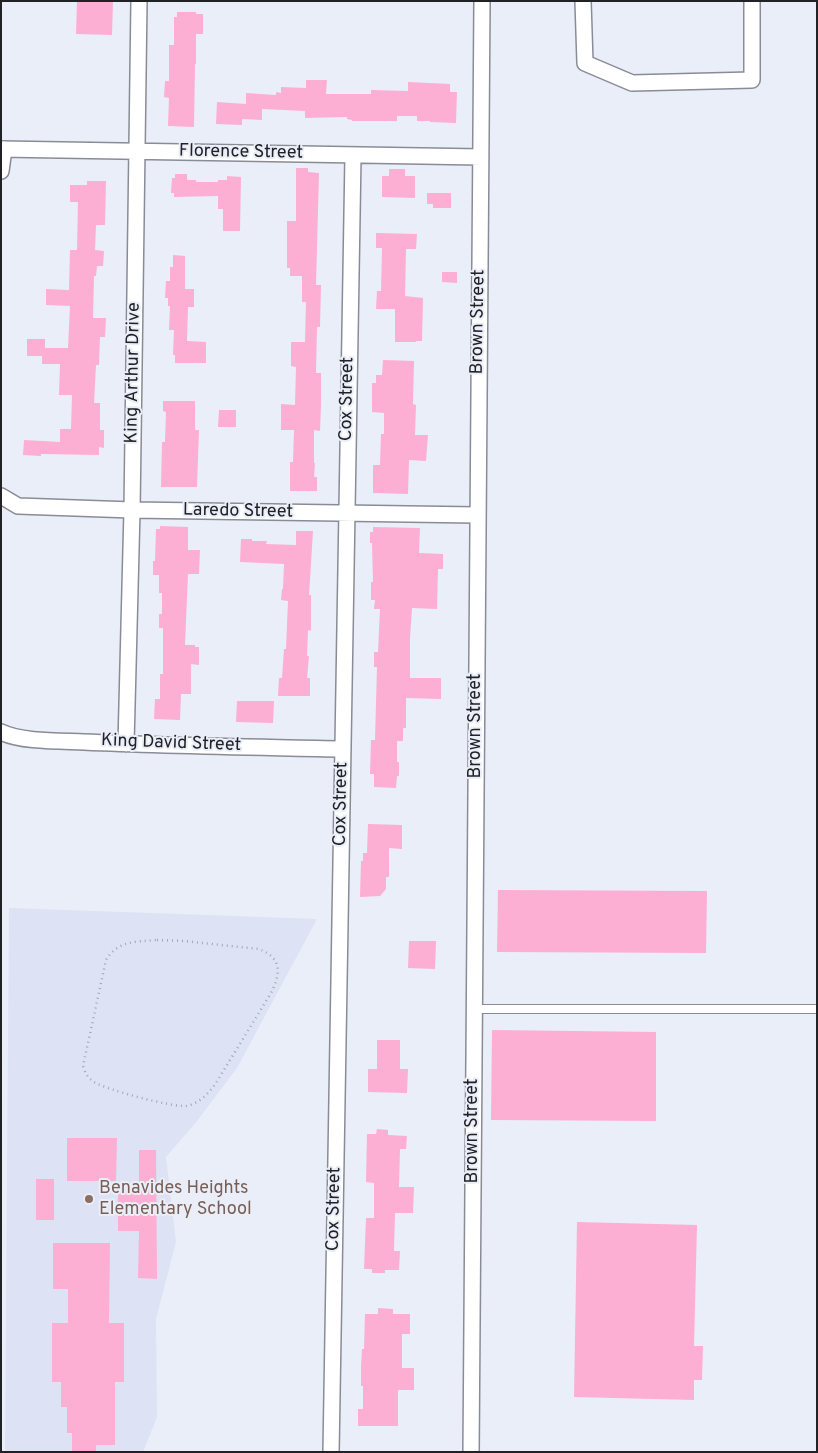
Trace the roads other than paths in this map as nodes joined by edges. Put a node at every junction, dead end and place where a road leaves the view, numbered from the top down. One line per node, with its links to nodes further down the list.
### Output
1 (139, 1): 6 (street, King Arthur Drive)
2 (482, 1): 8 (street, Brown Street)
3 (583, 1): 4 (street)
4 (752, 1)
5 (2, 149): 6 (street, Florence Street); 9 (street)
6 (136, 150): 7 (street, Florence Street); 11 (street, King Arthur Drive)
7 (353, 156): 8 (street, Florence Street); 12 (street, Cox Street)
8 (481, 157): 13 (street, Brown Street)
9 (1, 171)
10 (1, 496): 11 (street, Laredo Street)
11 (132, 510): 12 (street, Laredo Street); 15 (street, King Arthur Drive)
12 (346, 513): 13 (street, Laredo Street); 16 (street, Cox Street)
13 (477, 515): 17 (street, Brown Street)
14 (3, 738): 15 (street, King David Street)
15 (126, 744): 16 (street, King David Street)
16 (343, 749): 19 (street, Cox Street)
17 (474, 1009): 18 (lane); 20 (street, Brown Street)
18 (817, 1009)
19 (331, 1452)
20 (472, 1452)

